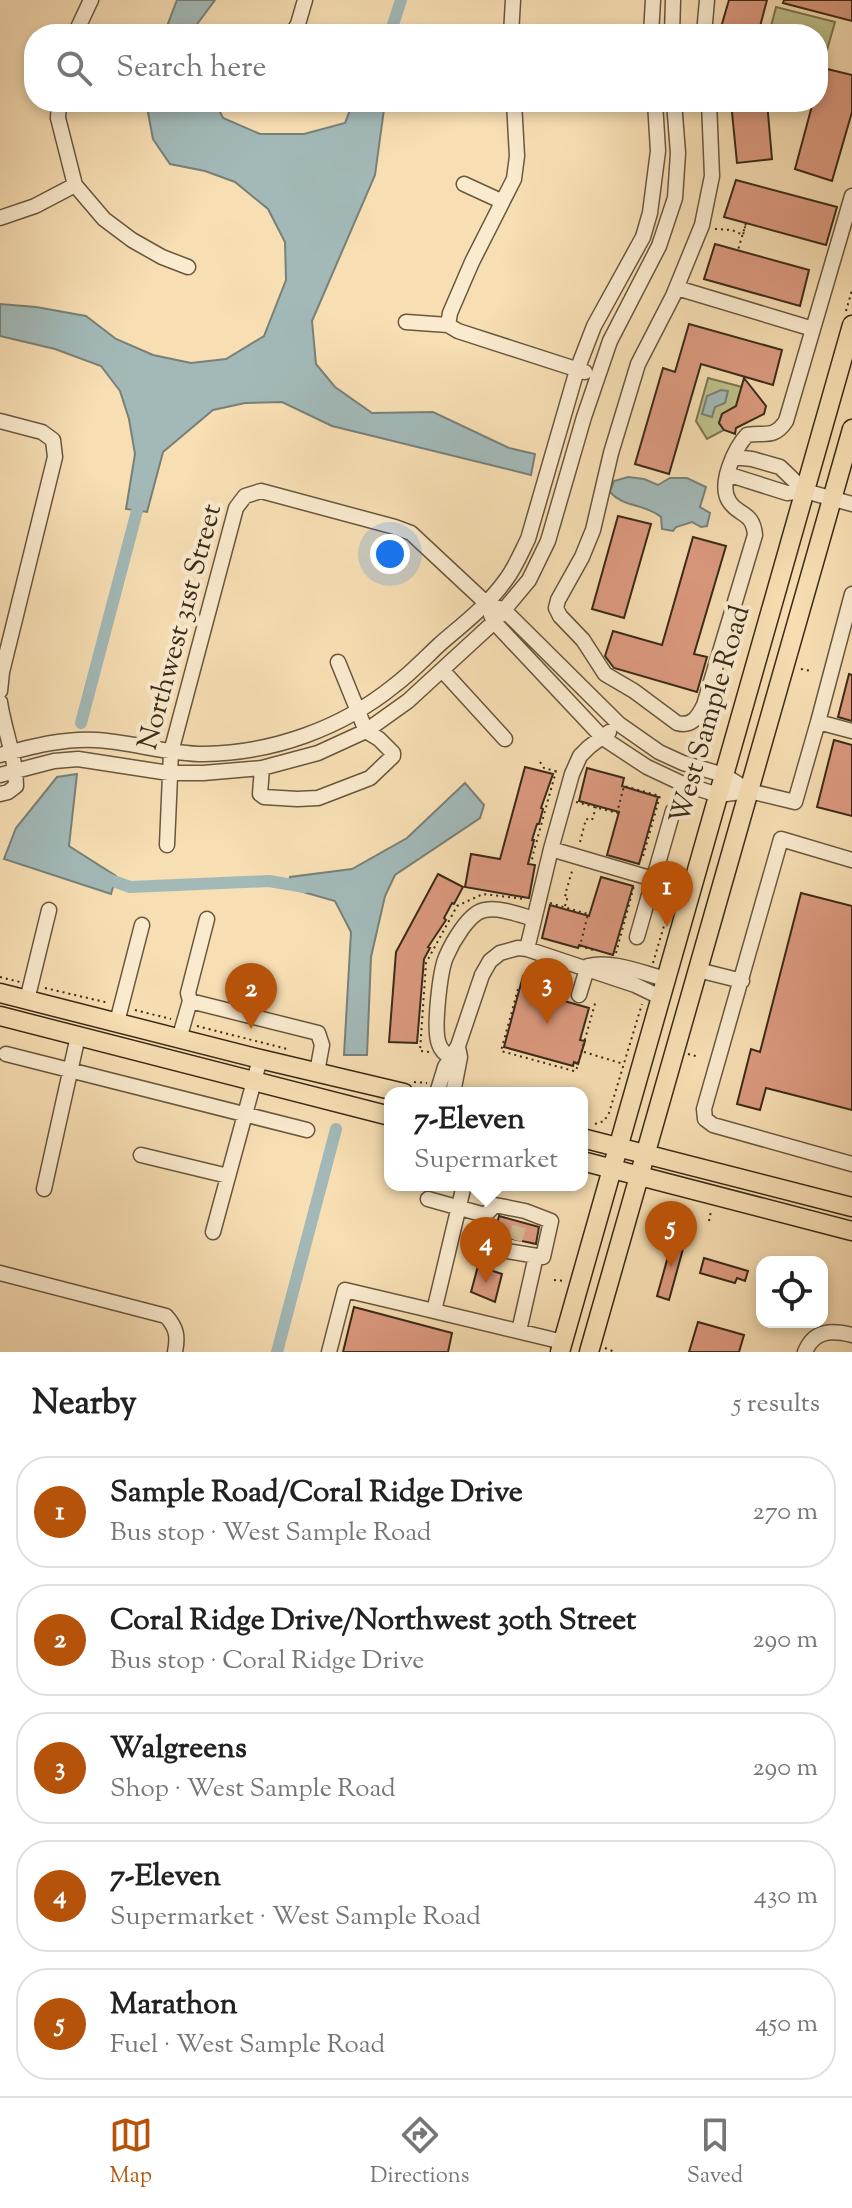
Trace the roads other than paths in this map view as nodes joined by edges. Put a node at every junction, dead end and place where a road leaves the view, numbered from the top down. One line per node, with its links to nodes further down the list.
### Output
1 (91, 0): 7 (street)
2 (305, 0): 8 (street)
3 (513, 0): 9 (street)
4 (653, 0): 10 (street)
5 (673, 0): 11 (street)
6 (707, 0): 12 (street)
7 (80, 24)
8 (298, 24)
9 (512, 24)
10 (652, 24)
11 (672, 24)
12 (705, 24)
13 (58, 112): 19 (street)
14 (515, 112): 21 (street)
15 (656, 112): 22 (street)
16 (675, 112): 24 (street)
17 (709, 112): 26 (street)
18 (464, 184): 21 (street)
19 (75, 185): 23 (street); 25 (street)
20 (852, 196): 30 (street)
21 (501, 201): 28 (street)
22 (650, 213): 24 (street); 31 (street)
23 (0, 218)
24 (669, 218): 32 (street)
25 (188, 267)
26 (677, 288): 30 (street); 37 (street)
27 (406, 322): 28 (street)
28 (448, 325): 31 (street)
29 (852, 325): 39 (main road, West Sample Road)
30 (813, 329): 35 (street)
31 (577, 370): 32 (street); 43 (street)
32 (597, 376): 44 (street)
33 (0, 421): 48 (street)
34 (852, 429): 40 (main road, West Sample Road)
35 (733, 457): 36 (street); 37 (street); 38 (street)
36 (787, 473): 38 (street); 39 (street)
37 (727, 474): 38 (street)
38 (754, 474): 39 (street)
39 (805, 491): 40 (street); 63 (main road, West Sample Road)
40 (832, 499): 41 (street); 64 (main road, West Sample Road)
41 (852, 504)
42 (852, 594): 51 (street)
43 (486, 603): 44 (street); 45 (street); 50 (street); 57 (street, Northwest 31st Street)
44 (504, 610): 45 (street); 52 (street)
45 (494, 622): 47 (street); 55 (street)
46 (338, 662): 50 (street)
47 (442, 670): 53 (street); 56 (street)
48 (0, 691)
49 (0, 702): 58 (street)
50 (358, 710): 53 (street); 57 (street)
51 (818, 722): 54 (street); 64 (street)
52 (619, 724): 55 (street); 63 (street)
53 (366, 731): 59 (street); 59 (street)
54 (852, 731)
55 (603, 738): 66 (street); 69 (street)
56 (505, 739)
57 (171, 752): 58 (street); 61 (street, Northwest 31st Street)
58 (6, 753): 60 (street)
59 (262, 768): 61 (street)
60 (16, 771): 61 (street); 62 (street); 65 (street)
61 (169, 773): 68 (street, Northwest 31st Street)
62 (0, 775)
63 (724, 775): 64 (street); 66 (main road, West Sample Road)
64 (749, 791): 66 (street); 79 (main road, West Sample Road)
65 (0, 794)
66 (718, 795): 81 (main road, West Sample Road)
67 (673, 811): 71 (street)
68 (167, 845)
69 (551, 849): 71 (street); 74 (street)
70 (852, 860): 80 (street)
71 (653, 879): 76 (street)
72 (49, 910): 82 (street)
73 (207, 919): 85 (street)
74 (534, 919): 77 (street); 90 (street)
75 (142, 925): 86 (street)
76 (637, 937)
77 (527, 949): 78 (street); 90 (street)
78 (585, 968): 81 (street); 84 (street)
79 (698, 970): 80 (street); 103 (main road, West Sample Road)
80 (742, 981): 106 (street)
81 (663, 988): 102 (main road, West Sample Road)
82 (29, 992): 83 (main road); 86 (main road)
83 (0, 993)
84 (579, 995)
85 (190, 1001): 88 (street); 94 (street)
86 (119, 1014): 88 (main road)
87 (0, 1016): 89 (main road)
88 (181, 1030): 92 (main road)
89 (78, 1036): 93 (street); 95 (main road)
90 (454, 1052): 97 (street)
91 (6, 1054): 93 (street)
92 (260, 1059): 94 (main road); 95 (street)
93 (69, 1070): 98 (street); 110 (street)
94 (317, 1072): 96 (main road)
95 (254, 1081): 98 (street); 99 (main road)
96 (407, 1087)
97 (441, 1087)
98 (245, 1113): 100 (street); 108 (street)
99 (384, 1114)
100 (307, 1130)
101 (588, 1140): 102 (main road)
102 (618, 1147): 103 (main road); 107 (main road, West Sample Road)
103 (645, 1154): 109 (main road, West Sample Road); 113 (main road)
104 (141, 1155): 108 (street)
105 (588, 1163): 107 (main road)
106 (852, 1164)
107 (612, 1169): 109 (main road); 123 (main road, West Sample Road)
108 (228, 1176): 117 (street)
109 (639, 1176): 116 (main road); 124 (main road, West Sample Road)
110 (44, 1189)
111 (463, 1191): 114 (street)
112 (428, 1199): 114 (street)
113 (852, 1207)
114 (459, 1208): 115 (street); 120 (street)
115 (485, 1215): 118 (street); 118 (street)
116 (852, 1231)
117 (213, 1232)
118 (536, 1256): 121 (street)
119 (0, 1273): 125 (street)
120 (434, 1311): 121 (street); 126 (street)
121 (519, 1331): 123 (street)
122 (852, 1335): 127 (street)
123 (562, 1347)
124 (596, 1350)
125 (175, 1352)
126 (329, 1352)
127 (805, 1352)

